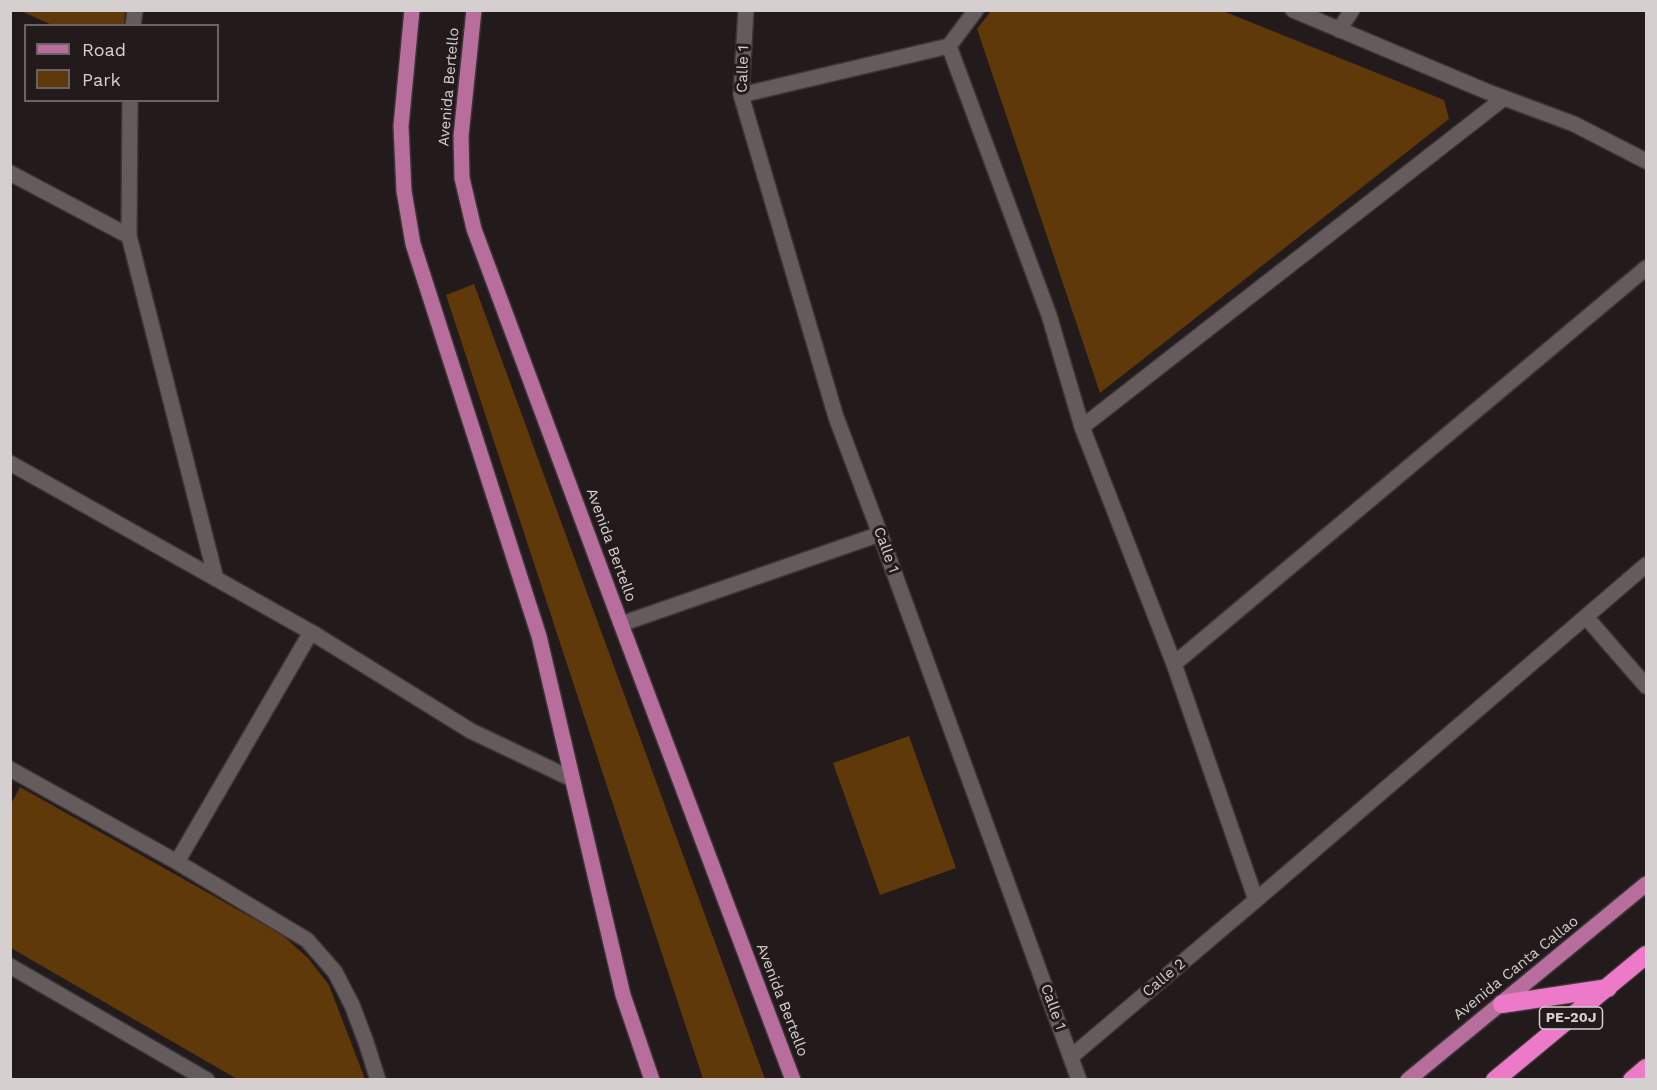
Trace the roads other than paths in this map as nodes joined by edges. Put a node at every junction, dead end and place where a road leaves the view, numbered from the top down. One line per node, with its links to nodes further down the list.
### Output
1 (412, 10): 27 (main road)
2 (474, 10): 22 (main road, Avenida Bertello)
3 (746, 10): 9 (street, Calle 1)
4 (976, 10): 8 (street)
5 (1293, 10): 7 (street)
6 (1352, 10): 7 (street)
7 (1339, 30): 10 (street)
8 (950, 45): 9 (street); 16 (street)
9 (741, 95): 18 (street, Calle 1)
10 (1504, 98): 12 (street); 16 (street)
11 (130, 102): 14 (street)
12 (1647, 161)
13 (10, 173): 14 (street)
14 (129, 236): 20 (street)
15 (1647, 268): 24 (street)
16 (1082, 427): 24 (street)
17 (10, 463): 20 (street)
18 (880, 534): 22 (street); 35 (street, Calle 1)
19 (1647, 565): 21 (street, Calle 2)
20 (216, 579): 23 (street)
21 (1586, 617): 25 (street); 30 (street, Calle 2)
22 (621, 624): 40 (main road, Avenida Bertello)
23 (311, 632): 27 (street); 28 (street)
24 (1174, 664): 30 (street)
25 (1647, 686)
26 (13, 776): 28 (street)
27 (572, 779): 39 (main road)
28 (177, 862): 38 (street)
29 (1647, 884): 34 (main road, Avenida Canta Callao)
30 (1256, 900): 35 (street, Calle 2)
31 (1647, 956): 33 (highway, PE-20J)
32 (10, 966): 37 (street)
33 (1609, 987): 34 (highway); 43 (highway, PE-20J)
34 (1502, 1004): 42 (main road, Avenida Canta Callao)
35 (1072, 1056): 41 (street, Calle 1)
36 (1647, 1068): 44 (highway)
37 (207, 1080)
38 (378, 1080)
39 (652, 1080)
40 (793, 1080)
41 (1079, 1080)
42 (1408, 1080)
43 (1495, 1080)
44 (1632, 1080)

